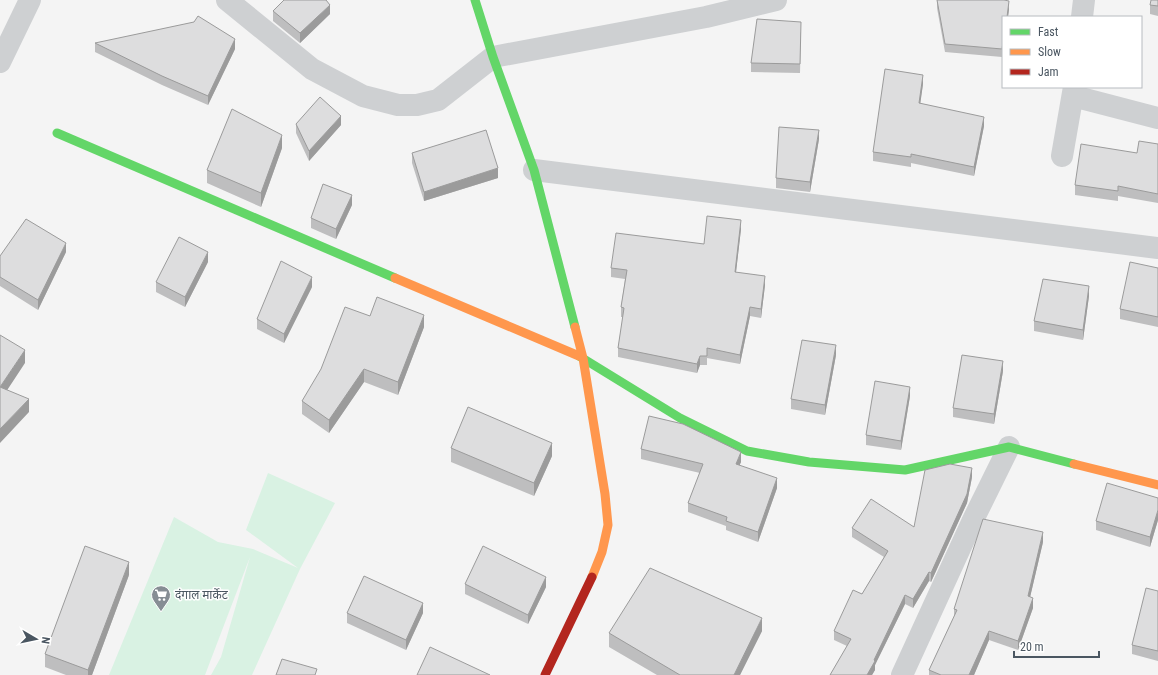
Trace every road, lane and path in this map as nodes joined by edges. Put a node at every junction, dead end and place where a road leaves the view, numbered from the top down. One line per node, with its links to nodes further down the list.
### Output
1 (30, 0): 8 (street)
2 (226, 0): 7 (street)
3 (475, 0): 7 (street)
4 (776, 0): 7 (street)
5 (1084, 0): 6 (street)
6 (1082, 16)
7 (493, 57): 13 (street)
8 (0, 62)
9 (1074, 92): 10 (street); 12 (street)
10 (1158, 118)
11 (57, 133): 15 (street)
12 (1062, 156)
13 (534, 170): 14 (street); 15 (street)
14 (1158, 248)
15 (583, 358): 16 (street); 18 (street)
16 (1009, 447): 17 (street); 19 (street)
17 (1158, 485)
18 (546, 675)
19 (902, 675)

